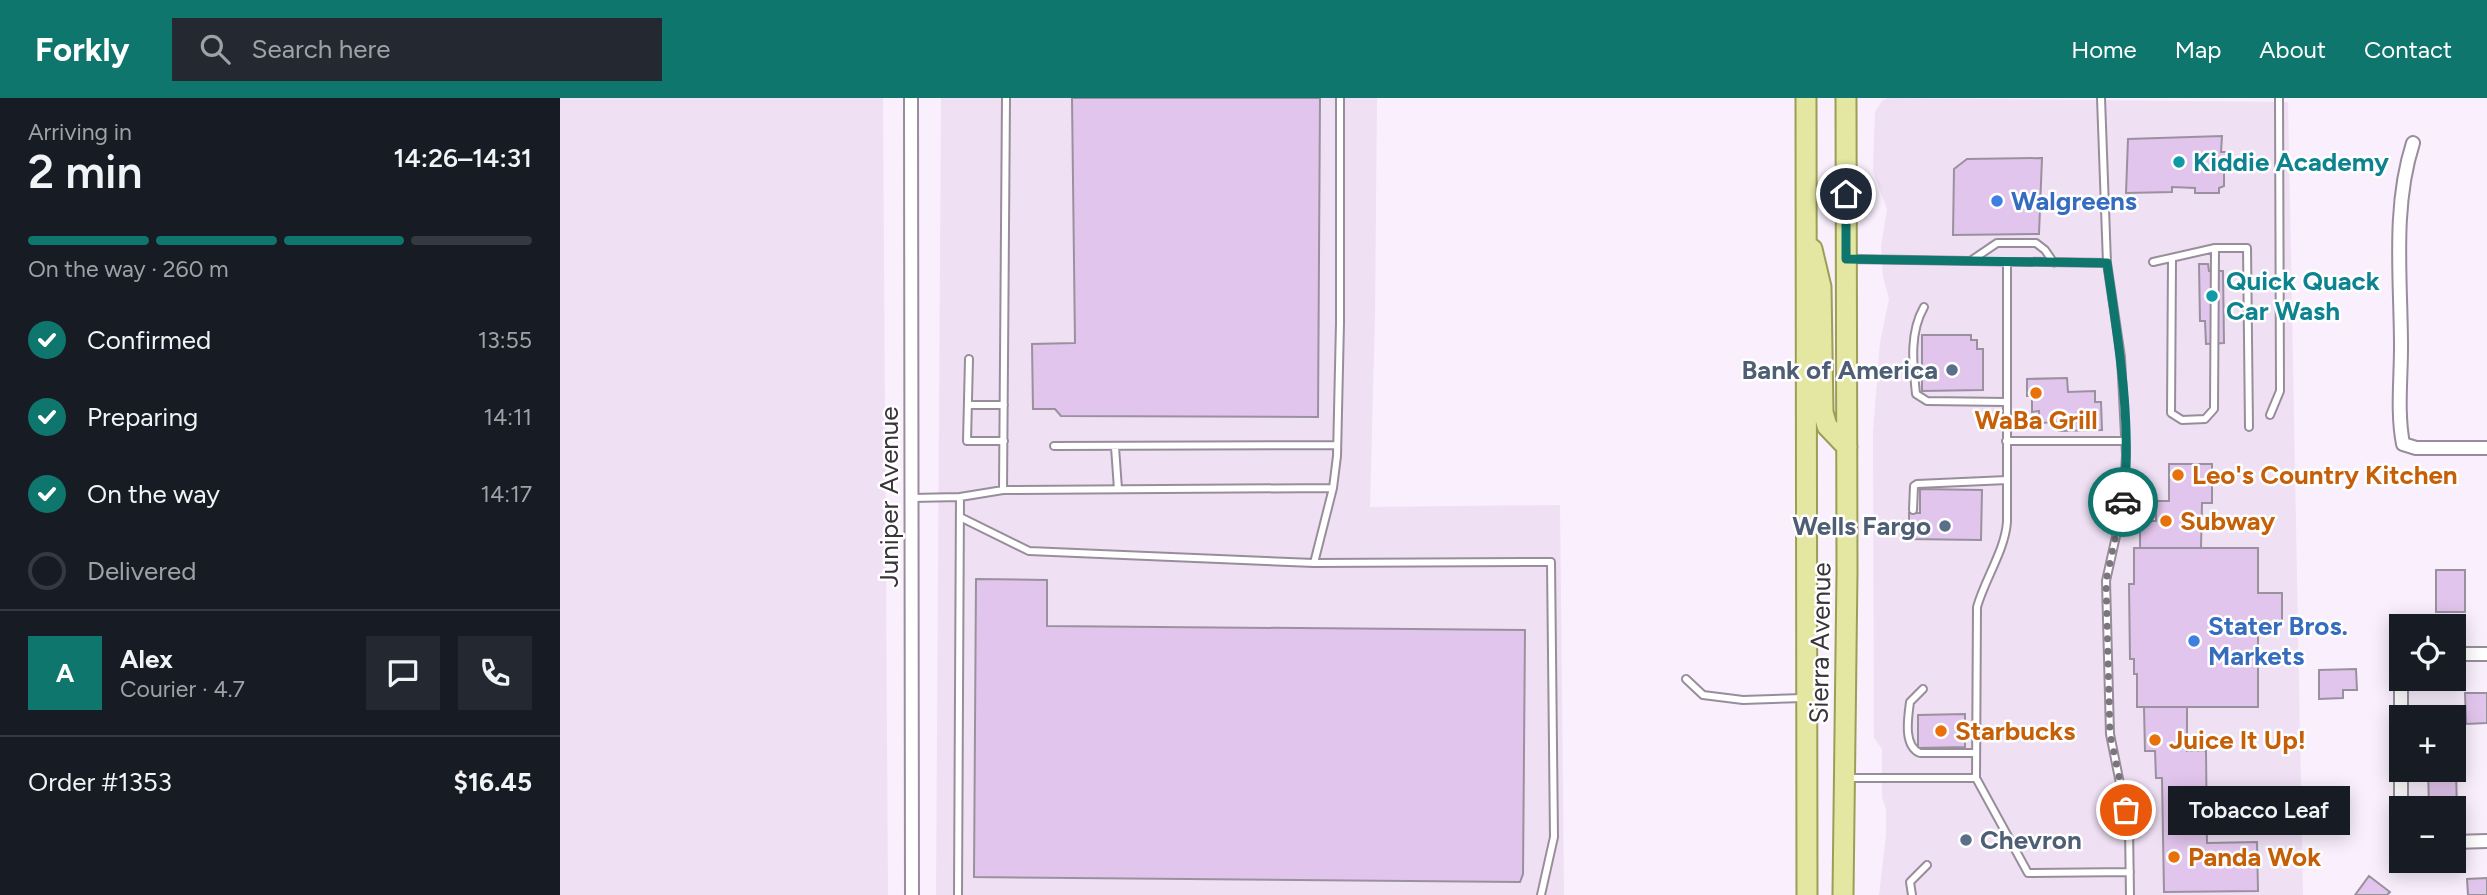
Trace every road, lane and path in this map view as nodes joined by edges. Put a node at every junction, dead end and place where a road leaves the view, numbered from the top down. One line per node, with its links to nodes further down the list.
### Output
1 (911, 98): 38 (street, Juniper Avenue)
2 (1006, 98): 22 (lane)
3 (1340, 98): 28 (lane)
4 (1806, 98): 9 (main road, Sierra Avenue)
5 (1846, 98): 11 (main road, Sierra Avenue)
6 (2101, 98): 17 (lane)
7 (2280, 98): 23 (lane)
8 (2413, 144): 32 (street)
9 (1805, 228): 31 (main road); 47 (main road, Sierra Avenue)
10 (2215, 248): 12 (lane); 12 (lane); 24 (lane)
11 (1846, 259): 13 (lane); 31 (main road, Sierra Avenue)
12 (2172, 260): 15 (lane)
13 (1971, 261): 14 (lane); 16 (lane)
14 (2007, 262): 16 (lane); 20 (lane)
15 (2153, 262)
16 (2054, 263): 17 (lane)
17 (2107, 263): 27 (lane)
18 (1924, 307): 20 (lane)
19 (969, 359): 21 (lane)
20 (2006, 402): 25 (lane)
21 (968, 405): 22 (lane); 26 (lane)
22 (1004, 405): 26 (lane)
23 (2270, 415)
24 (2249, 427)
25 (2006, 440): 27 (lane); 33 (lane)
26 (1004, 441): 36 (lane)
27 (2124, 441): 55 (lane)
28 (1337, 445): 30 (lane); 34 (lane)
29 (1054, 446): 30 (lane)
30 (1115, 447): 35 (lane)
31 (1847, 447): 50 (main road, Sierra Avenue)
32 (2487, 448)
33 (2007, 480): 39 (lane); 48 (lane)
34 (1333, 488): 35 (lane); 41 (lane)
35 (1118, 489): 36 (lane)
36 (1003, 490): 37 (lane)
37 (960, 497): 38 (lane); 40 (lane)
38 (911, 498): 56 (street, Juniper Avenue)
39 (1913, 510)
40 (960, 517): 41 (lane); 57 (lane)
41 (1314, 563): 58 (lane)
42 (2466, 654): 43 (street)
43 (2487, 654)
44 (1686, 679): 47 (lane)
45 (1923, 689): 48 (lane)
46 (2400, 691): 51 (street)
47 (1805, 698): 59 (main road, Sierra Avenue)
48 (1976, 753): 49 (lane)
49 (1976, 778): 50 (lane); 55 (lane)
50 (1844, 779): 60 (main road, Sierra Avenue)
51 (2401, 796)
52 (2487, 841): 53 (street)
53 (2466, 842)
54 (1927, 864): 61 (lane)
55 (2130, 872): 62 (lane)
56 (912, 895)
57 (958, 895)
58 (1541, 895)
59 (1807, 895)
60 (1843, 895)
61 (1912, 895)
62 (2130, 895)

